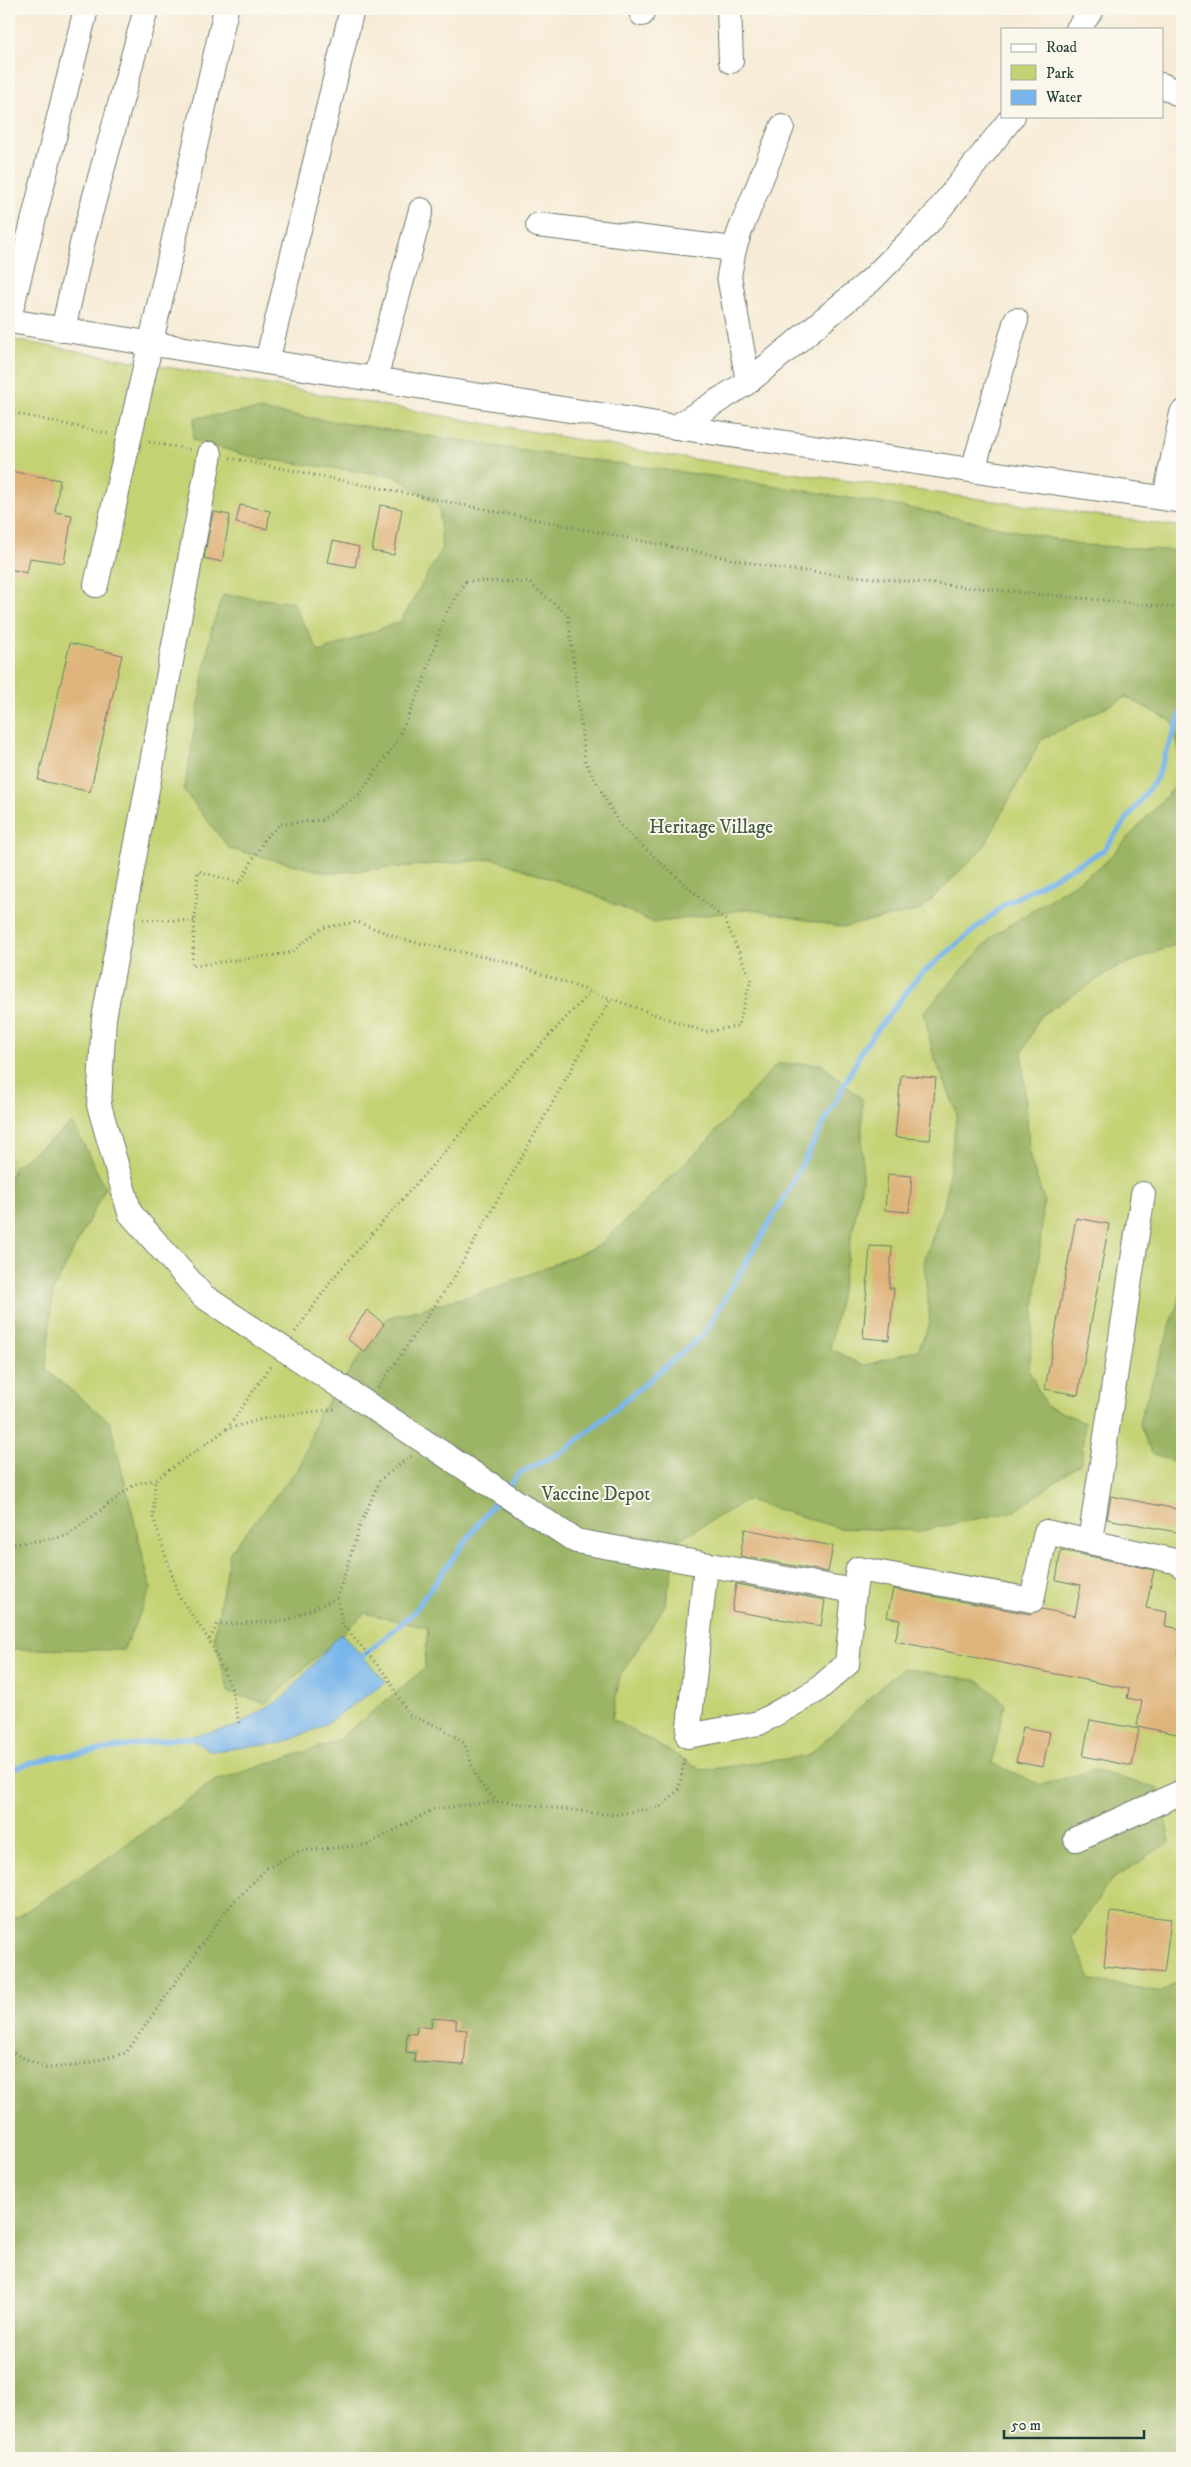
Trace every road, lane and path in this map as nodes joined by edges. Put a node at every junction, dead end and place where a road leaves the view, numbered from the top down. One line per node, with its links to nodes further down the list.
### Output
1 (86, 9): 16 (street)
2 (146, 9): 18 (street)
3 (226, 9): 19 (street)
4 (352, 9): 20 (street)
5 (729, 9): 8 (street)
6 (1092, 9): 7 (street)
7 (1079, 28)
8 (731, 61)
9 (1164, 86): 10 (street)
10 (1182, 96)
11 (1010, 118): 22 (street)
12 (782, 126): 15 (street)
13 (421, 210): 21 (street)
14 (538, 225): 15 (street)
15 (734, 250): 22 (street)
16 (9, 320): 18 (street)
17 (1016, 320): 28 (street)
18 (63, 330): 19 (street)
19 (152, 344): 20 (street); 26 (street)
20 (267, 362): 21 (street)
21 (375, 380): 25 (street)
22 (748, 382): 25 (street)
23 (9, 412): 26 (path)
24 (1182, 413): 29 (street)
25 (676, 428): 28 (street)
26 (130, 438): 27 (path); 30 (street)
27 (210, 454): 31 (path); 32 (street)
28 (972, 470): 29 (street)
29 (1174, 500)
30 (96, 585)
31 (1182, 608)
32 (122, 918): 33 (path); 37 (street)
33 (195, 921): 34 (path); 35 (path)
34 (590, 991): 35 (path); 37 (path)
35 (611, 998): 38 (path)
36 (1143, 1194): 42 (street)
37 (283, 1349): 38 (street); 39 (path)
38 (367, 1405): 39 (path); 40 (street)
39 (227, 1429): 41 (path)
40 (428, 1444): 44 (street); 47 (path)
41 (155, 1480): 43 (path); 48 (path)
42 (1090, 1542): 45 (street); 46 (street)
43 (9, 1546)
44 (706, 1565): 46 (street); 50 (street)
45 (1182, 1566)
46 (854, 1591): 50 (street)
47 (337, 1598): 48 (path); 52 (path)
48 (209, 1640): 49 (path)
49 (239, 1723)
50 (688, 1736): 52 (path)
51 (1182, 1792): 53 (street)
52 (497, 1802): 54 (path)
53 (1076, 1839)
54 (9, 2051)

